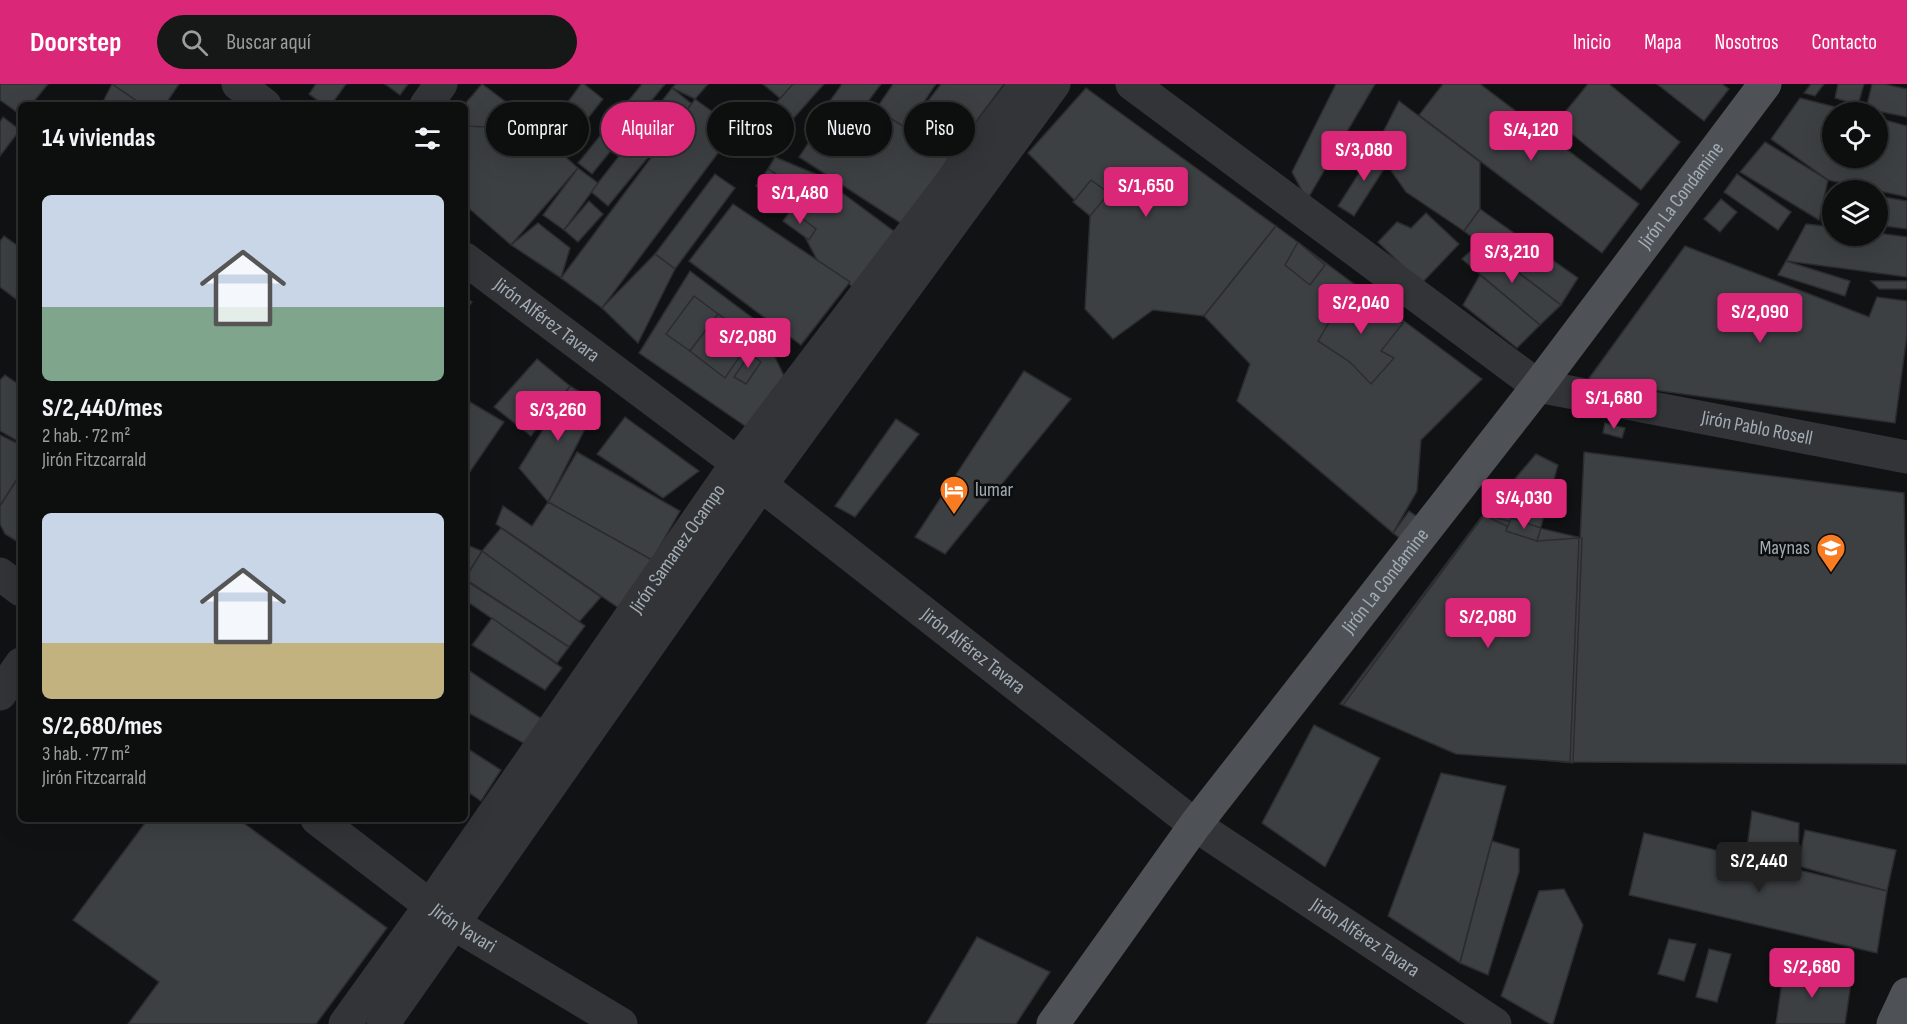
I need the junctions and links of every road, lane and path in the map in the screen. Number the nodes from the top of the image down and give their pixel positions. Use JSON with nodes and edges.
{"nodes":[{"id":1,"x":238,"y":84,"type":"edge"},
{"id":2,"x":441,"y":84,"type":"edge"},
{"id":3,"x":1026,"y":84,"type":"edge"},
{"id":4,"x":1054,"y":84,"type":"edge"},
{"id":5,"x":1132,"y":84,"type":"edge"},
{"id":6,"x":1765,"y":84,"type":"edge"},
{"id":7,"x":261,"y":102,"type":"edge"},
{"id":8,"x":428,"y":102,"type":"edge"},
{"id":9,"x":468,"y":261,"type":"edge"},
{"id":10,"x":1538,"y":386,"type":"junction"},
{"id":11,"x":1907,"y":457,"type":"edge"},
{"id":12,"x":737,"y":463,"type":"junction"},
{"id":13,"x":761,"y":485,"type":"junction"},
{"id":14,"x":0,"y":574,"type":"edge"},
{"id":15,"x":18,"y":588,"type":"edge"},
{"id":16,"x":18,"y":668,"type":"edge"},
{"id":17,"x":0,"y":694,"type":"edge"},
{"id":18,"x":321,"y":822,"type":"edge"},
{"id":19,"x":1195,"y":825,"type":"junction"},
{"id":20,"x":442,"y":915,"type":"junction"},
{"id":21,"x":1907,"y":994,"type":"edge"},
{"id":22,"x":345,"y":1024,"type":"edge"},
{"id":23,"x":383,"y":1024,"type":"edge"},
{"id":24,"x":621,"y":1024,"type":"edge"},
{"id":25,"x":1053,"y":1024,"type":"edge"},
{"id":26,"x":1495,"y":1024,"type":"edge"},
{"id":27,"x":1893,"y":1024,"type":"edge"}],
"edges":[{"from":1,"to":7,"type":"street"},
{"from":2,"to":8,"type":"street"},
{"from":3,"to":12,"type":"street","name":"Jirón Samanez Ocampo"},
{"from":4,"to":13,"type":"street","name":"Jirón Samanez Ocampo"},
{"from":5,"to":10,"type":"street","name":"Jirón Pablo Rosell"},
{"from":6,"to":10,"type":"main road","name":"Jirón La Condamine"},
{"from":9,"to":12,"type":"street","name":"Jirón Alférez Tavara"},
{"from":10,"to":11,"type":"street","name":"Jirón Pablo Rosell"},
{"from":10,"to":19,"type":"main road","name":"Jirón La Condamine"},
{"from":12,"to":13,"type":"street","name":"Jirón Alférez Tavara"},
{"from":12,"to":20,"type":"street","name":"Jirón Samanez Ocampo"},
{"from":13,"to":19,"type":"street","name":"Jirón Alférez Tavara"},
{"from":13,"to":20,"type":"street","name":"Jirón Samanez Ocampo"},
{"from":14,"to":15,"type":"street"},
{"from":16,"to":17,"type":"street"},
{"from":18,"to":20,"type":"street","name":"Jirón Yavari"},
{"from":19,"to":25,"type":"main road","name":"Jirón La Condamine"},
{"from":19,"to":26,"type":"street","name":"Jirón Alférez Tavara"},
{"from":20,"to":22,"type":"street","name":"Jirón Samanez Ocampo"},
{"from":20,"to":23,"type":"street","name":"Jirón Samanez Ocampo"},
{"from":20,"to":24,"type":"street","name":"Jirón Yavari"},
{"from":21,"to":27,"type":"main road"}]}
